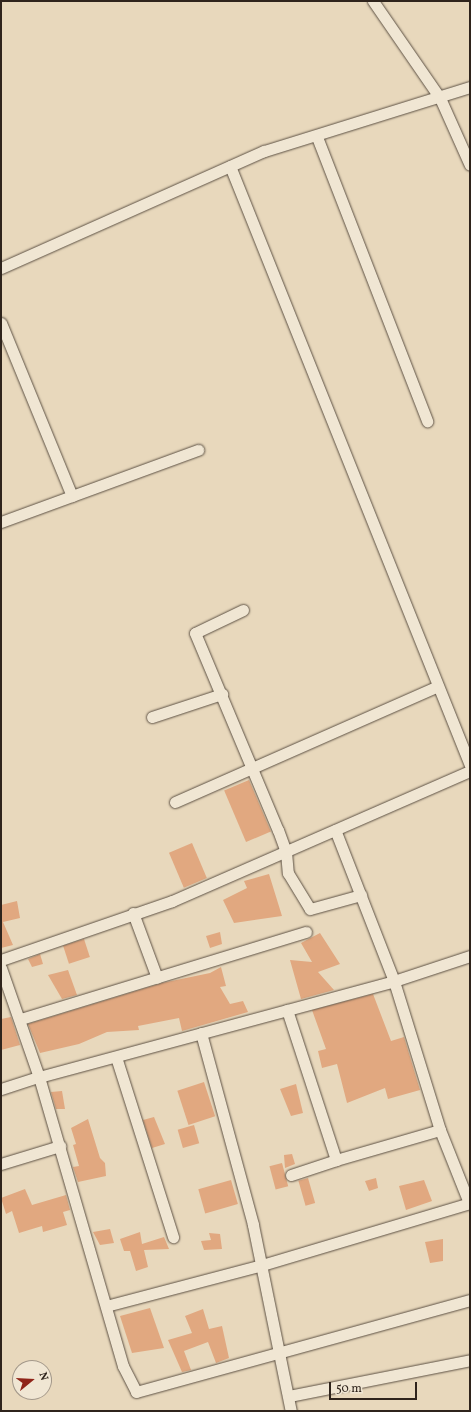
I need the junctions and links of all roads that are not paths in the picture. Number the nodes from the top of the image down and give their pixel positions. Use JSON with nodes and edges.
{"nodes":[{"id":1,"x":373,"y":1,"type":"edge"},
{"id":2,"x":470,"y":88,"type":"edge"},
{"id":3,"x":440,"y":98,"type":"junction"},
{"id":4,"x":317,"y":137,"type":"junction"},
{"id":5,"x":470,"y":165,"type":"edge"},
{"id":6,"x":230,"y":166,"type":"junction"},
{"id":7,"x":1,"y":268,"type":"edge"},
{"id":8,"x":1,"y":323,"type":"edge"},
{"id":9,"x":427,"y":421,"type":"dead end"},
{"id":10,"x":198,"y":450,"type":"dead end"},
{"id":11,"x":72,"y":496,"type":"junction"},
{"id":12,"x":1,"y":522,"type":"edge"},
{"id":13,"x":243,"y":610,"type":"dead end"},
{"id":14,"x":438,"y":686,"type":"junction"},
{"id":15,"x":222,"y":694,"type":"junction"},
{"id":16,"x":152,"y":718,"type":"dead end"},
{"id":17,"x":470,"y":765,"type":"edge"},
{"id":18,"x":253,"y":766,"type":"junction"},
{"id":19,"x":470,"y":771,"type":"edge"},
{"id":20,"x":175,"y":802,"type":"dead end"},
{"id":21,"x":335,"y":830,"type":"junction"},
{"id":22,"x":286,"y":852,"type":"junction"},
{"id":23,"x":361,"y":895,"type":"junction"},
{"id":24,"x":133,"y":913,"type":"junction"},
{"id":25,"x":306,"y":932,"type":"dead end"},
{"id":26,"x":470,"y":956,"type":"edge"},
{"id":27,"x":1,"y":960,"type":"edge"},
{"id":28,"x":1,"y":968,"type":"edge"},
{"id":29,"x":157,"y":978,"type":"junction"},
{"id":30,"x":394,"y":981,"type":"junction"},
{"id":31,"x":287,"y":1010,"type":"junction"},
{"id":32,"x":21,"y":1019,"type":"junction"},
{"id":33,"x":201,"y":1033,"type":"junction"},
{"id":34,"x":116,"y":1058,"type":"junction"},
{"id":35,"x":39,"y":1077,"type":"junction"},
{"id":36,"x":1,"y":1089,"type":"edge"},
{"id":37,"x":440,"y":1130,"type":"junction"},
{"id":38,"x":60,"y":1146,"type":"junction"},
{"id":39,"x":336,"y":1160,"type":"junction"},
{"id":40,"x":1,"y":1164,"type":"edge"},
{"id":41,"x":291,"y":1175,"type":"dead end"},
{"id":42,"x":469,"y":1203,"type":"edge"},
{"id":43,"x":173,"y":1237,"type":"dead end"},
{"id":44,"x":262,"y":1265,"type":"junction"},
{"id":45,"x":470,"y":1300,"type":"edge"},
{"id":46,"x":106,"y":1306,"type":"junction"},
{"id":47,"x":281,"y":1353,"type":"junction"},
{"id":48,"x":470,"y":1360,"type":"edge"},
{"id":49,"x":289,"y":1396,"type":"junction"},
{"id":50,"x":291,"y":1411,"type":"edge"}],
"edges":[{"from":1,"to":3,"type":"street"},
{"from":2,"to":3,"type":"street"},
{"from":3,"to":4,"type":"street"},
{"from":3,"to":5,"type":"street"},
{"from":4,"to":6,"type":"street"},
{"from":4,"to":9,"type":"street"},
{"from":6,"to":7,"type":"street"},
{"from":6,"to":14,"type":"street"},
{"from":8,"to":11,"type":"street"},
{"from":10,"to":11,"type":"street"},
{"from":11,"to":12,"type":"street"},
{"from":13,"to":15,"type":"street"},
{"from":14,"to":17,"type":"street"},
{"from":14,"to":18,"type":"street"},
{"from":15,"to":16,"type":"street"},
{"from":15,"to":18,"type":"street"},
{"from":18,"to":20,"type":"street"},
{"from":18,"to":22,"type":"street"},
{"from":19,"to":21,"type":"street"},
{"from":21,"to":22,"type":"street"},
{"from":21,"to":23,"type":"street"},
{"from":22,"to":23,"type":"street"},
{"from":22,"to":24,"type":"street"},
{"from":23,"to":30,"type":"street"},
{"from":24,"to":27,"type":"street"},
{"from":24,"to":29,"type":"street"},
{"from":25,"to":29,"type":"street"},
{"from":26,"to":30,"type":"street"},
{"from":28,"to":32,"type":"street"},
{"from":29,"to":32,"type":"street"},
{"from":30,"to":31,"type":"street"},
{"from":30,"to":37,"type":"street"},
{"from":31,"to":33,"type":"street"},
{"from":31,"to":39,"type":"street"},
{"from":32,"to":35,"type":"street"},
{"from":33,"to":34,"type":"street"},
{"from":33,"to":44,"type":"street"},
{"from":34,"to":35,"type":"street"},
{"from":34,"to":43,"type":"street"},
{"from":35,"to":36,"type":"street"},
{"from":35,"to":38,"type":"street"},
{"from":37,"to":39,"type":"street"},
{"from":37,"to":42,"type":"street"},
{"from":38,"to":40,"type":"street"},
{"from":38,"to":46,"type":"street"},
{"from":39,"to":41,"type":"street"},
{"from":42,"to":44,"type":"street"},
{"from":44,"to":46,"type":"street"},
{"from":44,"to":47,"type":"street"},
{"from":45,"to":47,"type":"street"},
{"from":46,"to":47,"type":"street"},
{"from":47,"to":49,"type":"street"},
{"from":48,"to":49,"type":"street"},
{"from":49,"to":50,"type":"street"}]}
